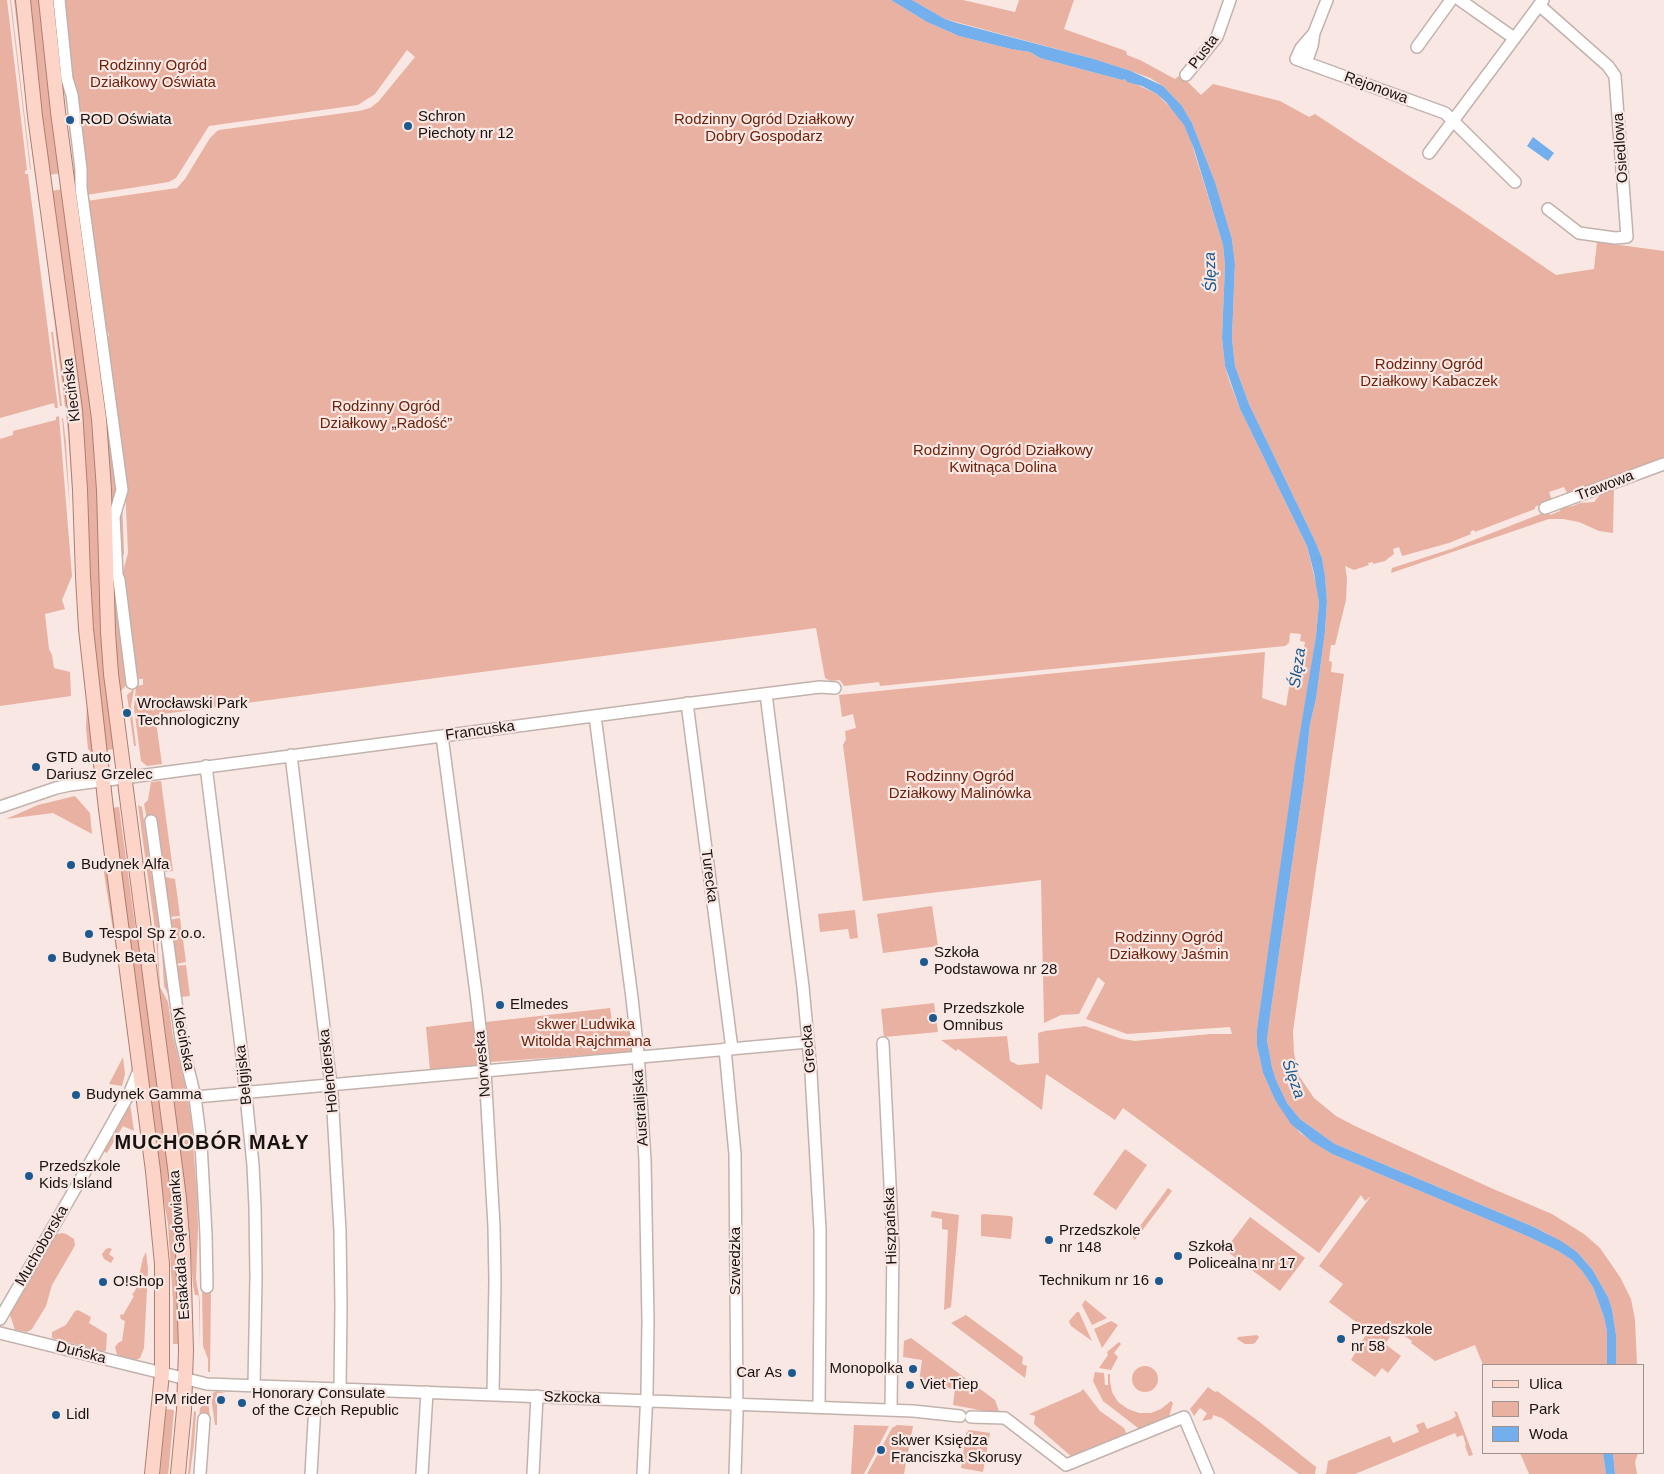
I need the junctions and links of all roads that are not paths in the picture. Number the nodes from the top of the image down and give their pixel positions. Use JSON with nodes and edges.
{"nodes":[{"id":1,"x":23,"y":0,"type":"edge"},
{"id":2,"x":46,"y":0,"type":"edge"},
{"id":3,"x":59,"y":0,"type":"edge"},
{"id":4,"x":1230,"y":0,"type":"edge"},
{"id":5,"x":1327,"y":0,"type":"edge"},
{"id":6,"x":1451,"y":0,"type":"edge"},
{"id":7,"x":1460,"y":0,"type":"edge"},
{"id":8,"x":1541,"y":3,"type":"edge"},
{"id":9,"x":1514,"y":38,"type":"junction"},
{"id":10,"x":1417,"y":47,"type":"dead end"},
{"id":11,"x":1186,"y":75,"type":"dead end"},
{"id":12,"x":1452,"y":120,"type":"junction"},
{"id":13,"x":1429,"y":153,"type":"dead end"},
{"id":14,"x":1515,"y":182,"type":"dead end"},
{"id":15,"x":1548,"y":209,"type":"dead end"},
{"id":16,"x":1664,"y":464,"type":"edge"},
{"id":17,"x":1553,"y":505,"type":"dead end"},
{"id":18,"x":132,"y":683,"type":"dead end"},
{"id":19,"x":835,"y":688,"type":"dead end"},
{"id":20,"x":766,"y":694,"type":"junction"},
{"id":21,"x":687,"y":704,"type":"junction"},
{"id":22,"x":595,"y":716,"type":"junction"},
{"id":23,"x":442,"y":736,"type":"junction"},
{"id":24,"x":291,"y":755,"type":"junction"},
{"id":25,"x":206,"y":766,"type":"junction"},
{"id":26,"x":124,"y":778,"type":"junction"},
{"id":27,"x":103,"y":781,"type":"junction"},
{"id":28,"x":0,"y":807,"type":"edge"},
{"id":29,"x":150,"y":821,"type":"dead end"},
{"id":30,"x":808,"y":1042,"type":"junction"},
{"id":31,"x":883,"y":1043,"type":"dead end"},
{"id":32,"x":729,"y":1049,"type":"junction"},
{"id":33,"x":638,"y":1058,"type":"junction"},
{"id":34,"x":140,"y":1068,"type":"junction"},
{"id":35,"x":484,"y":1071,"type":"junction"},
{"id":36,"x":331,"y":1084,"type":"junction"},
{"id":37,"x":246,"y":1092,"type":"junction"},
{"id":38,"x":195,"y":1097,"type":"junction"},
{"id":39,"x":206,"y":1287,"type":"dead end"},
{"id":40,"x":0,"y":1318,"type":"edge"},
{"id":41,"x":0,"y":1332,"type":"edge"},
{"id":42,"x":162,"y":1373,"type":"junction"},
{"id":43,"x":185,"y":1378,"type":"junction"},
{"id":44,"x":254,"y":1386,"type":"junction"},
{"id":45,"x":316,"y":1388,"type":"junction"},
{"id":46,"x":340,"y":1389,"type":"junction"},
{"id":47,"x":427,"y":1392,"type":"junction"},
{"id":48,"x":493,"y":1395,"type":"junction"},
{"id":49,"x":537,"y":1396,"type":"junction"},
{"id":50,"x":646,"y":1401,"type":"junction"},
{"id":51,"x":736,"y":1405,"type":"junction"},
{"id":52,"x":819,"y":1407,"type":"junction"},
{"id":53,"x":891,"y":1410,"type":"junction"},
{"id":54,"x":204,"y":1419,"type":"dead end"},
{"id":55,"x":152,"y":1474,"type":"edge"},
{"id":56,"x":178,"y":1474,"type":"edge"},
{"id":57,"x":200,"y":1474,"type":"edge"},
{"id":58,"x":311,"y":1474,"type":"edge"},
{"id":59,"x":422,"y":1474,"type":"edge"},
{"id":60,"x":532,"y":1474,"type":"edge"},
{"id":61,"x":643,"y":1474,"type":"edge"},
{"id":62,"x":734,"y":1474,"type":"edge"},
{"id":63,"x":1208,"y":1474,"type":"edge"}],
"edges":[{"from":1,"to":27,"type":"main road","name":"Klecińska"},
{"from":2,"to":26,"type":"main road","name":"Klecińska"},
{"from":3,"to":18,"type":"street"},
{"from":4,"to":11,"type":"street","name":"Pusta"},
{"from":5,"to":12,"type":"street","name":"Rejonowa"},
{"from":6,"to":10,"type":"street"},
{"from":7,"to":9,"type":"street"},
{"from":8,"to":9,"type":"street","name":"Osiedlowa"},
{"from":8,"to":15,"type":"street","name":"Osiedlowa"},
{"from":9,"to":12,"type":"street","name":"Osiedlowa"},
{"from":12,"to":13,"type":"street","name":"Osiedlowa"},
{"from":12,"to":14,"type":"street"},
{"from":16,"to":17,"type":"street","name":"Trawowa"},
{"from":19,"to":20,"type":"street","name":"Francuska"},
{"from":20,"to":21,"type":"street","name":"Francuska"},
{"from":20,"to":30,"type":"street","name":"Grecka"},
{"from":21,"to":22,"type":"street","name":"Francuska"},
{"from":21,"to":32,"type":"street","name":"Turecka"},
{"from":22,"to":23,"type":"street","name":"Francuska"},
{"from":22,"to":33,"type":"street","name":"Australijska"},
{"from":23,"to":24,"type":"street","name":"Francuska"},
{"from":23,"to":35,"type":"street","name":"Norweska"},
{"from":24,"to":25,"type":"street","name":"Francuska"},
{"from":24,"to":36,"type":"street","name":"Holenderska"},
{"from":25,"to":26,"type":"street","name":"Francuska"},
{"from":25,"to":37,"type":"street","name":"Belgijska"},
{"from":26,"to":27,"type":"street","name":"Francuska"},
{"from":26,"to":43,"type":"main road","name":"Estakada Gądowianka"},
{"from":27,"to":28,"type":"street","name":"Francuska"},
{"from":27,"to":34,"type":"main road","name":"Estakada Gądowianka"},
{"from":29,"to":38,"type":"street","name":"Klecińska"},
{"from":30,"to":32,"type":"street"},
{"from":30,"to":52,"type":"street","name":"Grecka"},
{"from":31,"to":53,"type":"street","name":"Hiszpańska"},
{"from":32,"to":33,"type":"street"},
{"from":32,"to":51,"type":"street","name":"Szwedzka"},
{"from":33,"to":35,"type":"street"},
{"from":33,"to":50,"type":"street","name":"Australijska"},
{"from":34,"to":40,"type":"street","name":"Muchoborska"},
{"from":34,"to":42,"type":"main road","name":"Estakada Gądowianka"},
{"from":35,"to":36,"type":"street"},
{"from":35,"to":48,"type":"street","name":"Norweska"},
{"from":36,"to":37,"type":"street"},
{"from":36,"to":46,"type":"street","name":"Holenderska"},
{"from":37,"to":38,"type":"street"},
{"from":37,"to":44,"type":"street","name":"Belgijska"},
{"from":38,"to":39,"type":"street","name":"Klecińska"},
{"from":41,"to":42,"type":"street","name":"Duńska"},
{"from":42,"to":43,"type":"street","name":"Duńska"},
{"from":42,"to":55,"type":"main road","name":"Estakada Gądowianka"},
{"from":43,"to":44,"type":"street","name":"Szkocka"},
{"from":43,"to":56,"type":"main road","name":"Estakada Gądowianka"},
{"from":44,"to":45,"type":"street","name":"Szkocka"},
{"from":45,"to":46,"type":"street","name":"Szkocka"},
{"from":45,"to":58,"type":"street"},
{"from":46,"to":47,"type":"street","name":"Szkocka"},
{"from":47,"to":48,"type":"street","name":"Szkocka"},
{"from":47,"to":59,"type":"street"},
{"from":48,"to":49,"type":"street","name":"Szkocka"},
{"from":49,"to":50,"type":"street","name":"Szkocka"},
{"from":49,"to":60,"type":"street"},
{"from":50,"to":51,"type":"street","name":"Szkocka"},
{"from":50,"to":61,"type":"street","name":"Australijska"},
{"from":51,"to":52,"type":"street","name":"Szkocka"},
{"from":51,"to":62,"type":"street","name":"Szwedzka"},
{"from":52,"to":53,"type":"street","name":"Szkocka"},
{"from":53,"to":63,"type":"street","name":"Szkocka"},
{"from":54,"to":57,"type":"street"}]}
